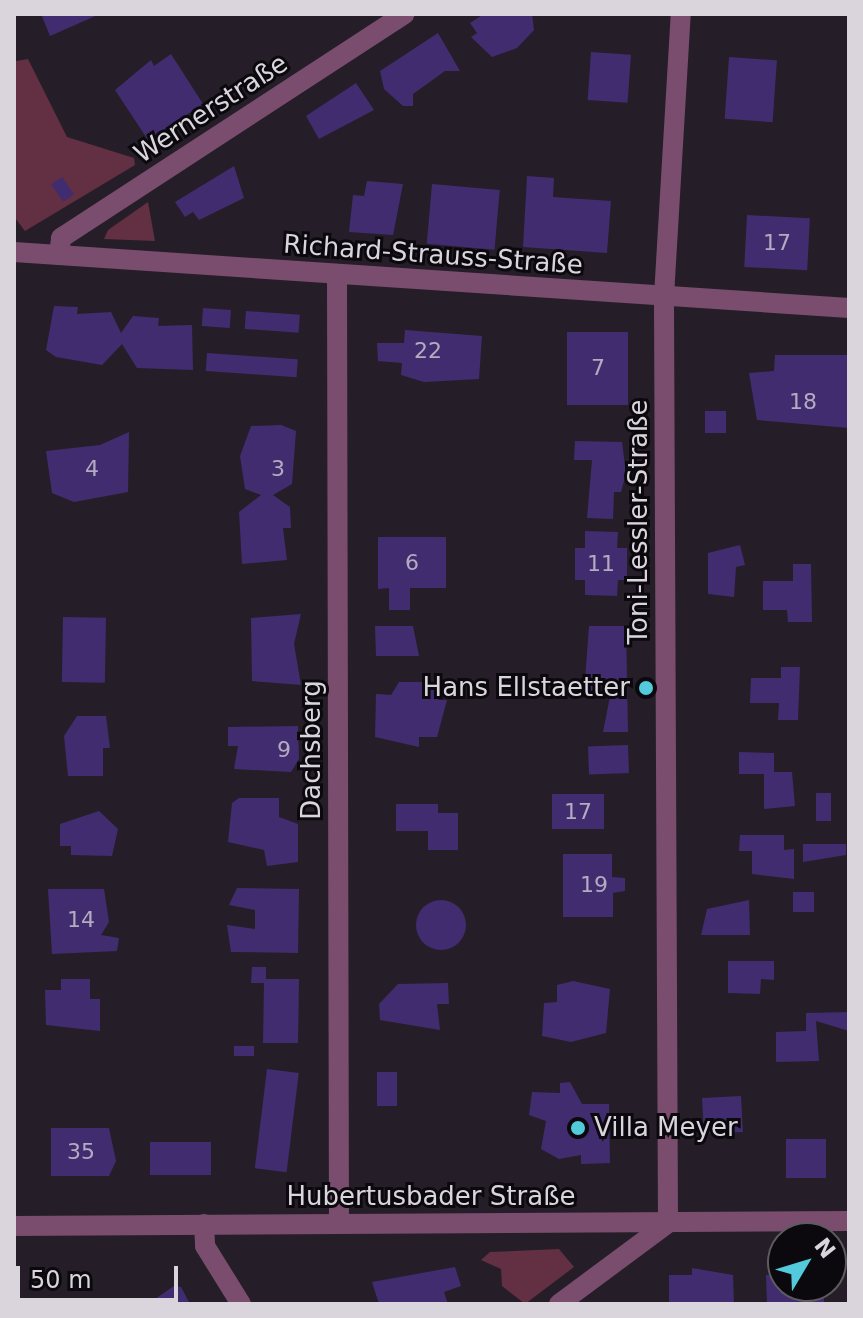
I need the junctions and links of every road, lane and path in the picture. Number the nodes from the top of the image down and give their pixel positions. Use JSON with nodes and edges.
{"nodes":[{"id":1,"x":404,"y":14,"type":"edge"},
{"id":2,"x":681,"y":14,"type":"edge"},
{"id":3,"x":14,"y":252,"type":"edge"},
{"id":4,"x":59,"y":255,"type":"junction"},
{"id":5,"x":337,"y":276,"type":"junction"},
{"id":6,"x":664,"y":296,"type":"junction"},
{"id":7,"x":849,"y":308,"type":"edge"},
{"id":8,"x":849,"y":1221,"type":"edge"},
{"id":9,"x":339,"y":1223,"type":"junction"},
{"id":10,"x":668,"y":1223,"type":"junction"},
{"id":11,"x":204,"y":1224,"type":"junction"},
{"id":12,"x":14,"y":1226,"type":"edge"},
{"id":13,"x":241,"y":1304,"type":"edge"},
{"id":14,"x":559,"y":1304,"type":"edge"}],
"edges":[{"from":1,"to":4,"type":"street","name":"Wernerstraße"},
{"from":2,"to":6,"type":"street","name":"Toni-Lessler-Straße"},
{"from":3,"to":4,"type":"street","name":"Richard-Strauss-Straße"},
{"from":4,"to":5,"type":"street","name":"Richard-Strauss-Straße"},
{"from":5,"to":6,"type":"street","name":"Richard-Strauss-Straße"},
{"from":5,"to":9,"type":"street","name":"Dachsberg"},
{"from":6,"to":7,"type":"street","name":"Richard-Strauss-Straße"},
{"from":6,"to":10,"type":"street","name":"Toni-Lessler-Straße"},
{"from":8,"to":10,"type":"street","name":"Hubertusbader Straße"},
{"from":9,"to":10,"type":"street","name":"Hubertusbader Straße"},
{"from":9,"to":11,"type":"street","name":"Hubertusbader Straße"},
{"from":10,"to":14,"type":"street"},
{"from":11,"to":12,"type":"street","name":"Hubertusbader Straße"},
{"from":11,"to":13,"type":"street"}]}
